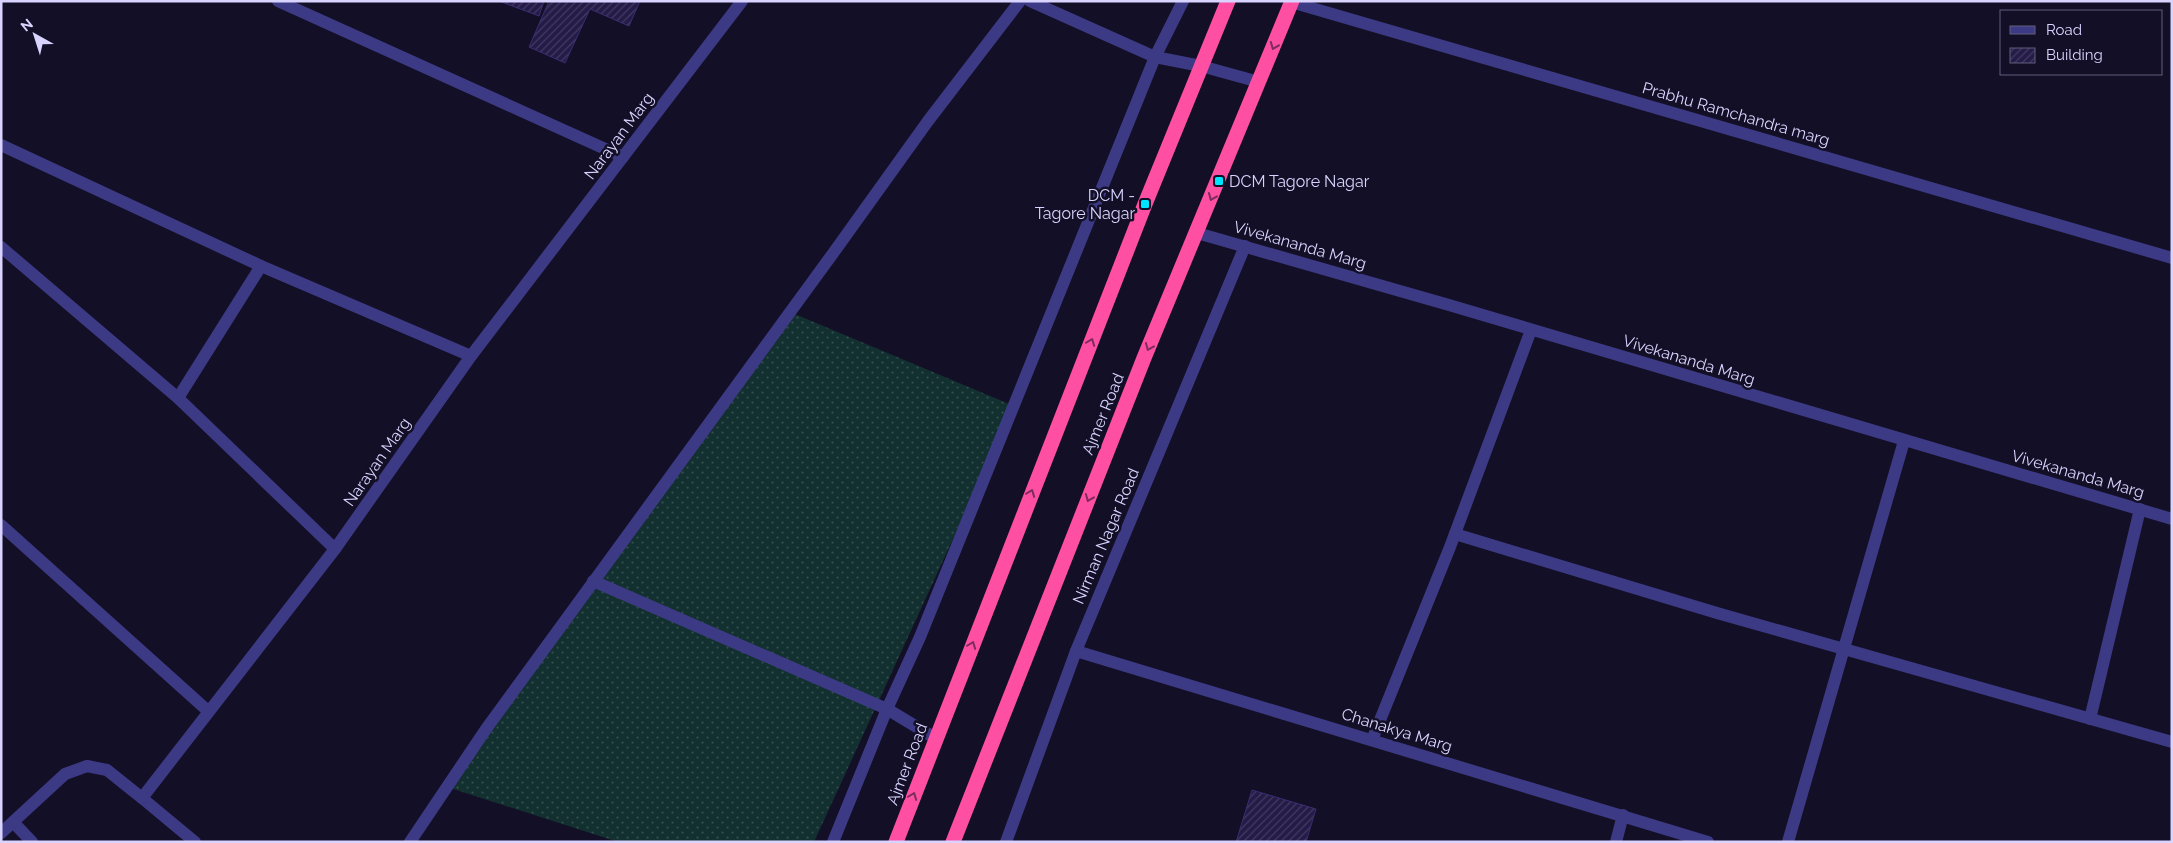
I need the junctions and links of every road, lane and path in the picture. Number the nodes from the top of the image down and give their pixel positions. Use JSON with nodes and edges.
{"nodes":[{"id":1,"x":278,"y":1,"type":"edge"},
{"id":2,"x":742,"y":1,"type":"edge"},
{"id":3,"x":1020,"y":1,"type":"edge"},
{"id":4,"x":1030,"y":1,"type":"edge"},
{"id":5,"x":1184,"y":1,"type":"edge"},
{"id":6,"x":1228,"y":1,"type":"edge"},
{"id":7,"x":1292,"y":2,"type":"edge"},
{"id":8,"x":1155,"y":56,"type":"junction"},
{"id":9,"x":1201,"y":66,"type":"junction"},
{"id":10,"x":1259,"y":82,"type":"junction"},
{"id":11,"x":1,"y":145,"type":"edge"},
{"id":12,"x":623,"y":157,"type":"junction"},
{"id":13,"x":1197,"y":233,"type":"junction"},
{"id":14,"x":1245,"y":246,"type":"junction"},
{"id":15,"x":1,"y":247,"type":"edge"},
{"id":16,"x":2172,"y":258,"type":"edge"},
{"id":17,"x":261,"y":266,"type":"junction"},
{"id":18,"x":1531,"y":330,"type":"junction"},
{"id":19,"x":471,"y":356,"type":"junction"},
{"id":20,"x":178,"y":398,"type":"junction"},
{"id":21,"x":1904,"y":441,"type":"junction"},
{"id":22,"x":2140,"y":509,"type":"junction"},
{"id":23,"x":2172,"y":518,"type":"edge"},
{"id":24,"x":1,"y":525,"type":"edge"},
{"id":25,"x":1454,"y":534,"type":"junction"},
{"id":26,"x":335,"y":549,"type":"junction"},
{"id":27,"x":593,"y":581,"type":"junction"},
{"id":28,"x":1844,"y":648,"type":"junction"},
{"id":29,"x":1076,"y":651,"type":"junction"},
{"id":30,"x":887,"y":709,"type":"junction"},
{"id":31,"x":208,"y":711,"type":"junction"},
{"id":32,"x":2090,"y":719,"type":"junction"},
{"id":33,"x":935,"y":738,"type":"junction"},
{"id":34,"x":1372,"y":740,"type":"junction"},
{"id":35,"x":2172,"y":742,"type":"edge"},
{"id":36,"x":142,"y":798,"type":"junction"},
{"id":37,"x":1622,"y":815,"type":"junction"},
{"id":38,"x":13,"y":822,"type":"junction"},
{"id":39,"x":1,"y":833,"type":"edge"},
{"id":40,"x":32,"y":842,"type":"edge"},
{"id":41,"x":195,"y":842,"type":"edge"},
{"id":42,"x":410,"y":842,"type":"edge"},
{"id":43,"x":833,"y":842,"type":"edge"},
{"id":44,"x":896,"y":842,"type":"edge"},
{"id":45,"x":953,"y":842,"type":"edge"},
{"id":46,"x":1006,"y":842,"type":"edge"},
{"id":47,"x":1616,"y":842,"type":"edge"},
{"id":48,"x":1708,"y":842,"type":"edge"},
{"id":49,"x":1788,"y":842,"type":"edge"}],
"edges":[{"from":1,"to":12,"type":"street"},
{"from":2,"to":12,"type":"street","name":"Narayan Marg"},
{"from":3,"to":27,"type":"street"},
{"from":4,"to":8,"type":"street"},
{"from":5,"to":8,"type":"street"},
{"from":6,"to":9,"type":"highway","name":"Ajmer Road"},
{"from":7,"to":10,"type":"highway","name":"Ajmer Road","one_way":true},
{"from":7,"to":16,"type":"street","name":"Prabhu Ramchandra marg"},
{"from":8,"to":9,"type":"street"},
{"from":8,"to":30,"type":"street"},
{"from":9,"to":10,"type":"street"},
{"from":33,"to":9,"type":"highway","name":"Ajmer Road","one_way":true},
{"from":10,"to":13,"type":"highway","name":"Ajmer Road","one_way":true},
{"from":11,"to":17,"type":"street"},
{"from":12,"to":19,"type":"street","name":"Narayan Marg"},
{"from":13,"to":14,"type":"street","name":"Vivekananda Marg"},
{"from":13,"to":45,"type":"highway","name":"Ajmer Road","one_way":true},
{"from":14,"to":18,"type":"street","name":"Vivekananda Marg"},
{"from":14,"to":29,"type":"street","name":"Nirman Nagar Road"},
{"from":15,"to":20,"type":"street"},
{"from":17,"to":19,"type":"street"},
{"from":17,"to":20,"type":"street"},
{"from":18,"to":21,"type":"street","name":"Vivekananda Marg"},
{"from":18,"to":25,"type":"street"},
{"from":19,"to":26,"type":"street","name":"Narayan Marg"},
{"from":20,"to":26,"type":"street"},
{"from":21,"to":22,"type":"street","name":"Vivekananda Marg"},
{"from":21,"to":28,"type":"street"},
{"from":22,"to":23,"type":"street","name":"Vivekananda Marg"},
{"from":22,"to":32,"type":"street"},
{"from":24,"to":31,"type":"street"},
{"from":25,"to":28,"type":"street"},
{"from":25,"to":34,"type":"street"},
{"from":26,"to":31,"type":"street","name":"Narayan Marg"},
{"from":27,"to":30,"type":"street"},
{"from":27,"to":42,"type":"street"},
{"from":28,"to":32,"type":"street"},
{"from":28,"to":49,"type":"street"},
{"from":29,"to":34,"type":"street","name":"Chanakya Marg"},
{"from":29,"to":46,"type":"street","name":"Nirman Nagar Road"},
{"from":30,"to":33,"type":"street"},
{"from":30,"to":43,"type":"street"},
{"from":31,"to":36,"type":"street","name":"Narayan Marg"},
{"from":32,"to":35,"type":"street"},
{"from":44,"to":33,"type":"highway","name":"Ajmer Road","one_way":true},
{"from":34,"to":37,"type":"street","name":"Chanakya Marg"},
{"from":36,"to":38,"type":"street"},
{"from":36,"to":41,"type":"street"},
{"from":37,"to":47,"type":"street"},
{"from":37,"to":48,"type":"street","name":"Chanakya Marg"},
{"from":38,"to":39,"type":"street"},
{"from":38,"to":40,"type":"street"}]}
